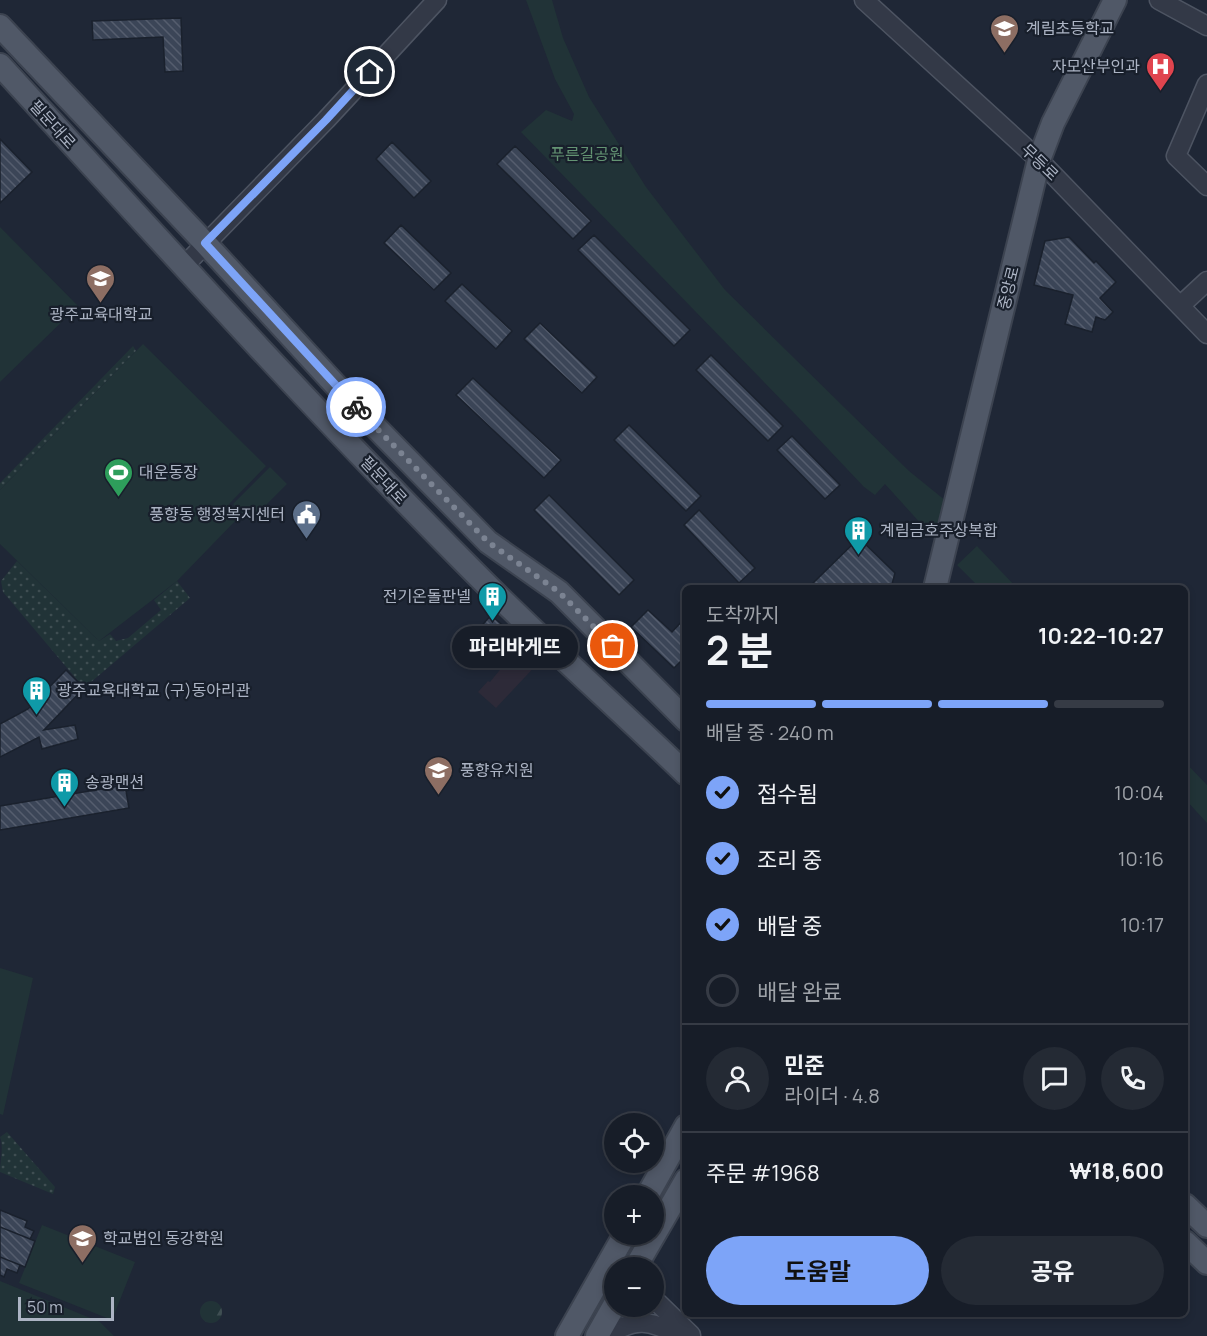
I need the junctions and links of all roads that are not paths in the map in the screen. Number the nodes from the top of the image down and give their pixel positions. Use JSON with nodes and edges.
{"nodes":[{"id":1,"x":437,"y":0,"type":"edge"},
{"id":2,"x":864,"y":0,"type":"edge"},
{"id":3,"x":1115,"y":0,"type":"edge"},
{"id":4,"x":1159,"y":0,"type":"edge"},
{"id":5,"x":0,"y":26,"type":"edge"},
{"id":6,"x":1207,"y":26,"type":"edge"},
{"id":7,"x":0,"y":65,"type":"edge"},
{"id":8,"x":1207,"y":84,"type":"edge"},
{"id":9,"x":1039,"y":160,"type":"junction"},
{"id":10,"x":1207,"y":186,"type":"edge"},
{"id":11,"x":205,"y":243,"type":"junction"},
{"id":12,"x":183,"y":267,"type":"junction"},
{"id":13,"x":1207,"y":281,"type":"edge"},
{"id":14,"x":1180,"y":306,"type":"junction"},
{"id":15,"x":1207,"y":334,"type":"edge"},
{"id":16,"x":936,"y":585,"type":"edge"},
{"id":17,"x":682,"y":716,"type":"edge"},
{"id":18,"x":682,"y":770,"type":"edge"},
{"id":19,"x":682,"y":1133,"type":"edge"},
{"id":20,"x":653,"y":1185,"type":"edge"},
{"id":21,"x":682,"y":1187,"type":"edge"},
{"id":22,"x":1188,"y":1207,"type":"edge"},
{"id":23,"x":1207,"y":1226,"type":"edge"},
{"id":24,"x":1188,"y":1245,"type":"edge"},
{"id":25,"x":641,"y":1257,"type":"edge"},
{"id":26,"x":1207,"y":1263,"type":"edge"},
{"id":27,"x":604,"y":1281,"type":"edge"},
{"id":28,"x":664,"y":1309,"type":"edge"},
{"id":29,"x":608,"y":1317,"type":"edge"},
{"id":30,"x":567,"y":1336,"type":"edge"},
{"id":31,"x":597,"y":1336,"type":"edge"},
{"id":32,"x":607,"y":1336,"type":"edge"},
{"id":33,"x":682,"y":1336,"type":"edge"},
{"id":34,"x":692,"y":1336,"type":"edge"}],
"edges":[{"from":1,"to":11,"type":"street"},
{"from":2,"to":9,"type":"street","name":"무등로"},
{"from":3,"to":9,"type":"main road","name":"중앙로"},
{"from":4,"to":6,"type":"street"},
{"from":5,"to":11,"type":"main road","name":"필문대로"},
{"from":7,"to":12,"type":"main road","name":"필문대로"},
{"from":8,"to":10,"type":"street"},
{"from":9,"to":14,"type":"street","name":"무등로"},
{"from":9,"to":16,"type":"main road","name":"중앙로"},
{"from":11,"to":12,"type":"street"},
{"from":11,"to":17,"type":"main road","name":"필문대로"},
{"from":12,"to":18,"type":"main road","name":"필문대로"},
{"from":13,"to":14,"type":"street"},
{"from":14,"to":15,"type":"street","name":"무등로"},
{"from":19,"to":20,"type":"main road"},
{"from":21,"to":25,"type":"main road"},
{"from":22,"to":23,"type":"main road"},
{"from":24,"to":26,"type":"main road"},
{"from":27,"to":30,"type":"main road"},
{"from":28,"to":34,"type":"street"},
{"from":29,"to":31,"type":"main road"},
{"from":32,"to":33,"type":"street"}]}
